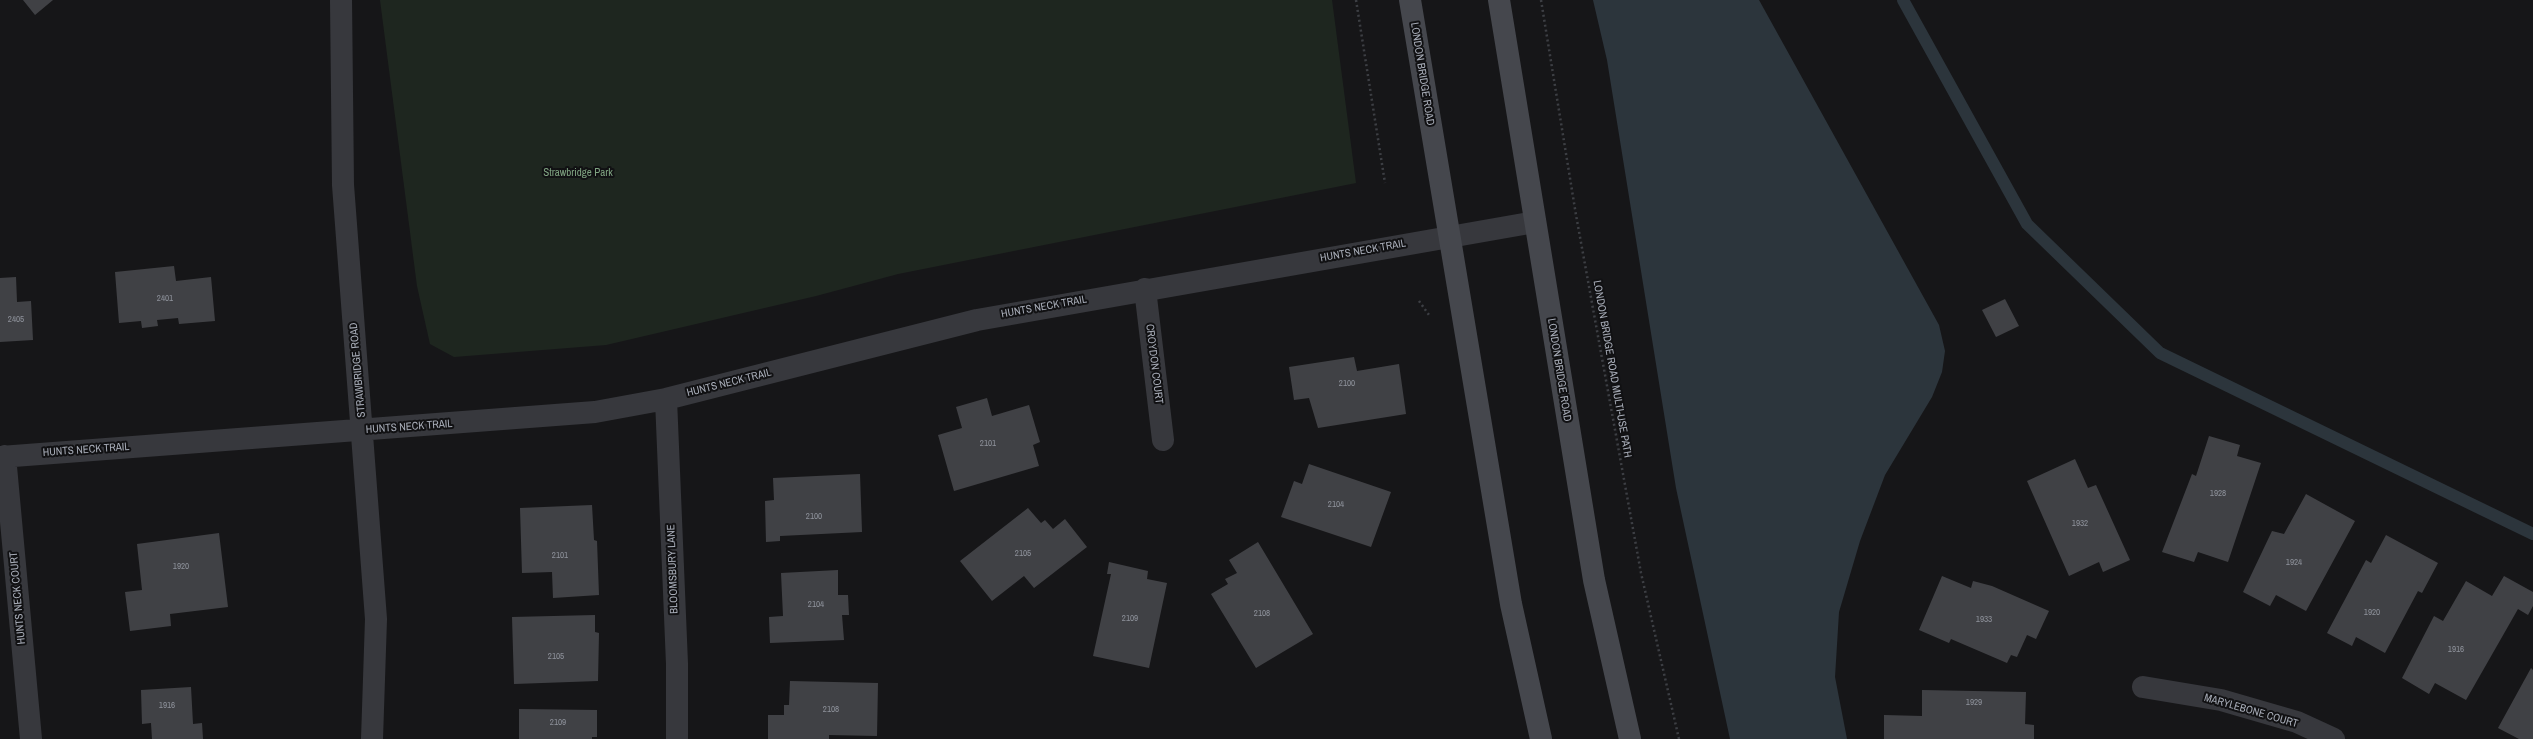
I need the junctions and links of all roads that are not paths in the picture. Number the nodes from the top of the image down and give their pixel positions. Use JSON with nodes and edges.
{"nodes":[{"id":1,"x":341,"y":0,"type":"edge"},
{"id":2,"x":1410,"y":0,"type":"edge"},
{"id":3,"x":1499,"y":0,"type":"edge"},
{"id":4,"x":1535,"y":222,"type":"junction"},
{"id":5,"x":1448,"y":237,"type":"junction"},
{"id":6,"x":1145,"y":289,"type":"junction"},
{"id":7,"x":666,"y":399,"type":"junction"},
{"id":8,"x":364,"y":430,"type":"junction"},
{"id":9,"x":1163,"y":440,"type":"dead end"},
{"id":10,"x":3,"y":456,"type":"edge"},
{"id":11,"x":2143,"y":687,"type":"dead end"},
{"id":12,"x":31,"y":739,"type":"edge"},
{"id":13,"x":372,"y":739,"type":"edge"},
{"id":14,"x":677,"y":739,"type":"edge"},
{"id":15,"x":1541,"y":739,"type":"edge"},
{"id":16,"x":1630,"y":739,"type":"edge"},
{"id":17,"x":2334,"y":739,"type":"edge"}],
"edges":[{"from":1,"to":8,"type":"street","name":"STRAWBRIDGE ROAD"},
{"from":2,"to":5,"type":"main road","name":"LONDON BRIDGE ROAD"},
{"from":3,"to":4,"type":"main road","name":"LONDON BRIDGE ROAD"},
{"from":4,"to":5,"type":"street","name":"HUNTS NECK TRAIL"},
{"from":4,"to":16,"type":"main road","name":"LONDON BRIDGE ROAD"},
{"from":5,"to":6,"type":"street","name":"HUNTS NECK TRAIL"},
{"from":5,"to":15,"type":"main road","name":"LONDON BRIDGE ROAD"},
{"from":6,"to":7,"type":"street","name":"HUNTS NECK TRAIL"},
{"from":6,"to":9,"type":"street","name":"CROYDON COURT"},
{"from":7,"to":8,"type":"street","name":"HUNTS NECK TRAIL"},
{"from":7,"to":14,"type":"street","name":"BLOOMSBURY LANE"},
{"from":8,"to":10,"type":"street","name":"HUNTS NECK TRAIL"},
{"from":8,"to":13,"type":"street","name":"STRAWBRIDGE ROAD"},
{"from":10,"to":12,"type":"street","name":"HUNTS NECK COURT"},
{"from":11,"to":17,"type":"street","name":"MARYLEBONE COURT"}]}
